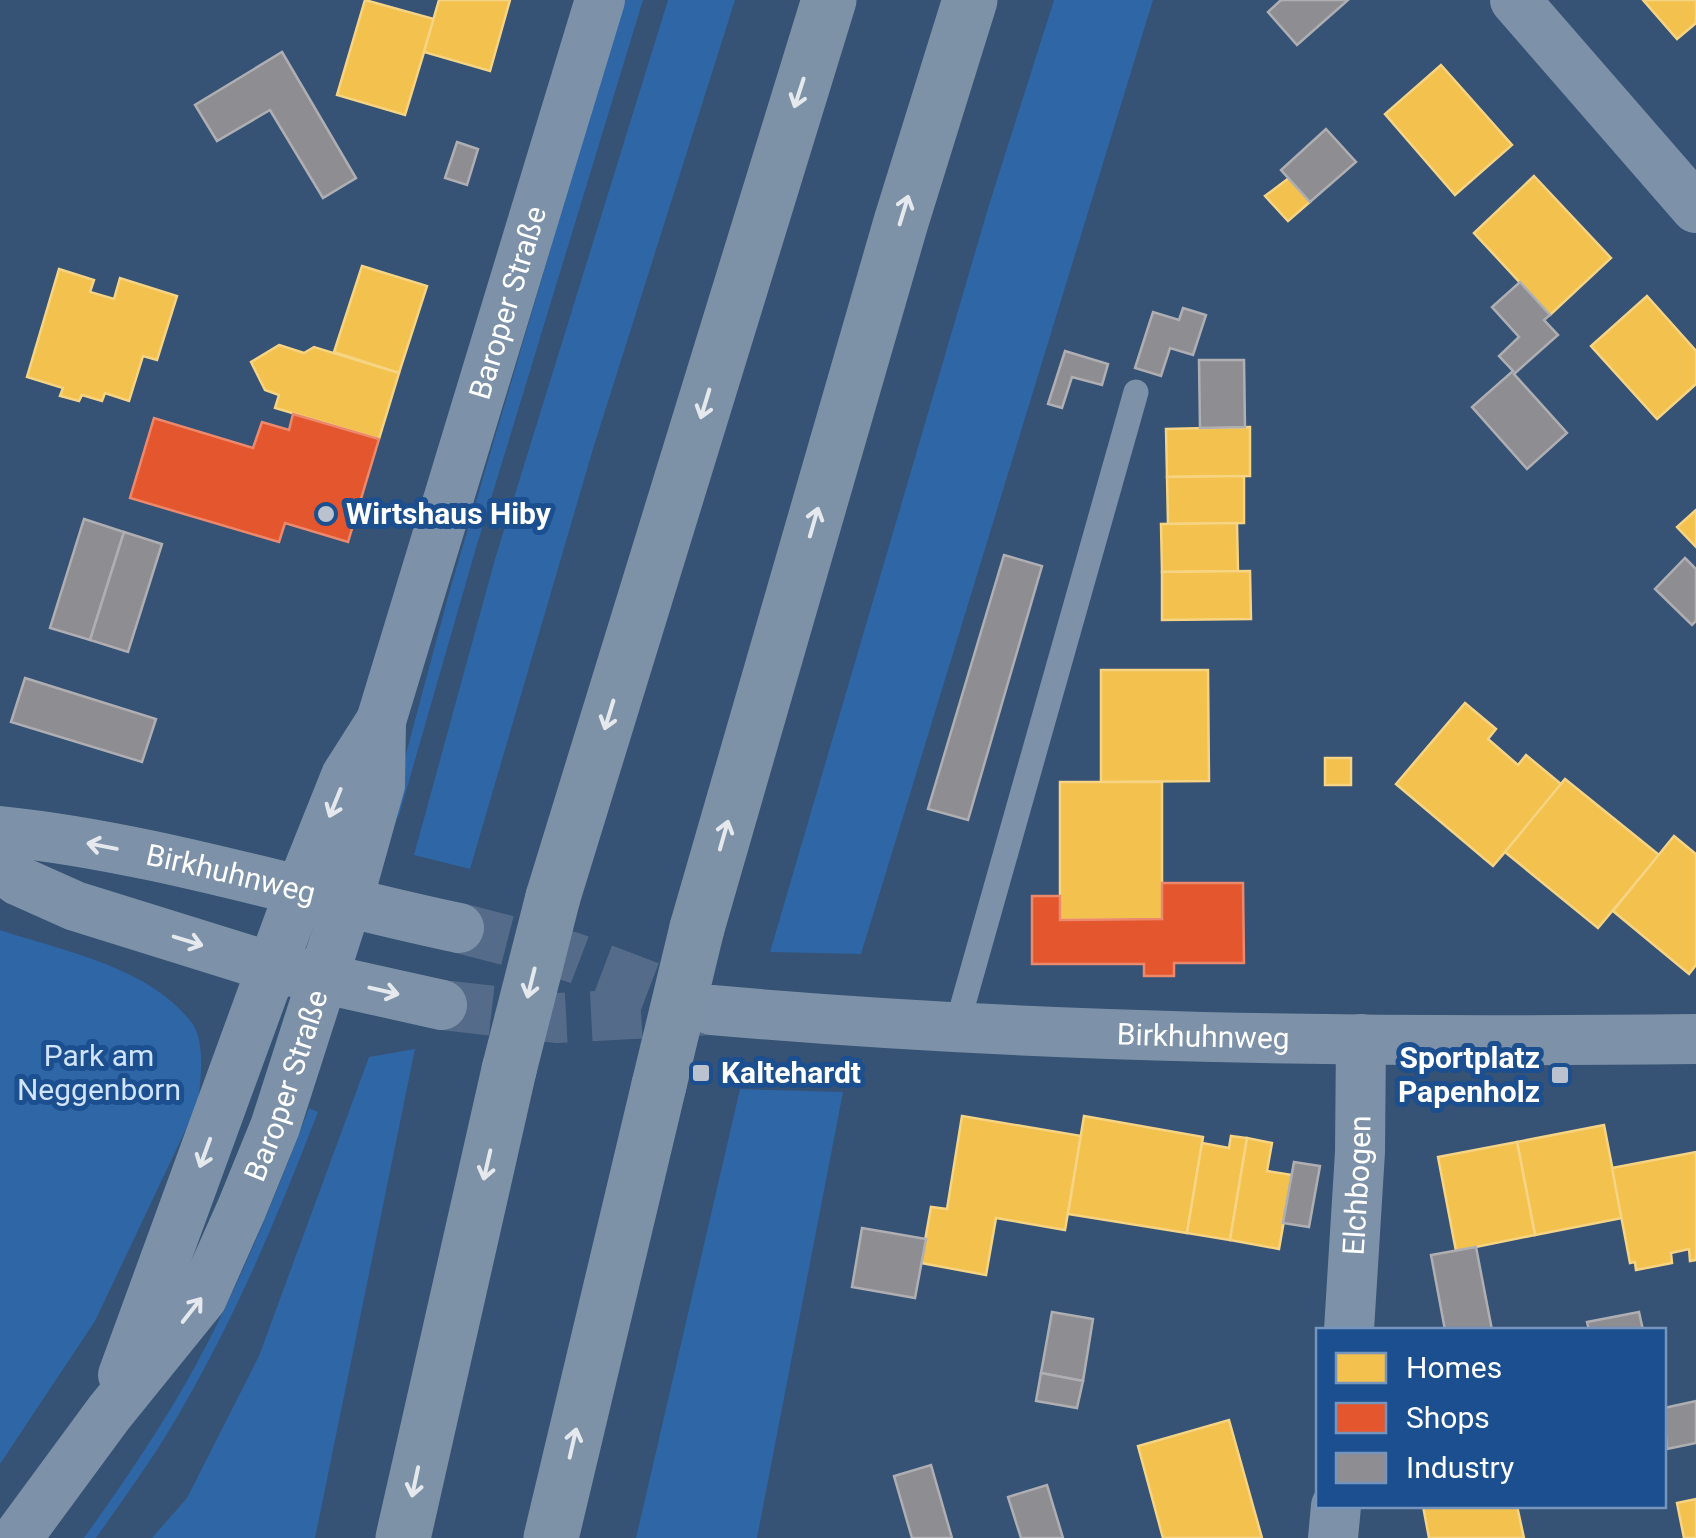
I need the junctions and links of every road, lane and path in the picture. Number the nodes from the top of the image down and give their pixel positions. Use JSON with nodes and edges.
{"nodes":[{"id":1,"x":600,"y":0,"type":"edge"},
{"id":2,"x":829,"y":0,"type":"edge"},
{"id":3,"x":970,"y":0,"type":"edge"},
{"id":4,"x":1515,"y":0,"type":"edge"},
{"id":5,"x":1696,"y":208,"type":"edge"},
{"id":6,"x":1136,"y":392,"type":"dead end"},
{"id":7,"x":0,"y":831,"type":"edge"},
{"id":8,"x":0,"y":868,"type":"edge"},
{"id":9,"x":323,"y":897,"type":"junction"},
{"id":10,"x":460,"y":928,"type":"tunnel mouth"},
{"id":11,"x":272,"y":968,"type":"junction"},
{"id":12,"x":325,"y":979,"type":"junction"},
{"id":13,"x":442,"y":1005,"type":"tunnel mouth"},
{"id":14,"x":712,"y":1010,"type":"tunnel mouth"},
{"id":15,"x":956,"y":1028,"type":"junction"},
{"id":16,"x":1361,"y":1039,"type":"junction"},
{"id":17,"x":1696,"y":1040,"type":"edge"},
{"id":18,"x":1349,"y":1328,"type":"edge"},
{"id":19,"x":109,"y":1413,"type":"junction"},
{"id":20,"x":1336,"y":1508,"type":"edge"},
{"id":21,"x":17,"y":1538,"type":"edge"},
{"id":22,"x":403,"y":1538,"type":"edge"},
{"id":23,"x":551,"y":1538,"type":"edge"},
{"id":24,"x":1334,"y":1538,"type":"edge"}],
"edges":[{"from":1,"to":9,"type":"street","name":"Baroper Straße"},
{"from":2,"to":22,"type":"highway","one_way":true,"bridge":true},
{"from":23,"to":3,"type":"highway","one_way":true,"bridge":true},
{"from":4,"to":5,"type":"street"},
{"from":6,"to":15,"type":"lane"},
{"from":9,"to":7,"type":"street","name":"Birkhuhnweg","one_way":true},
{"from":8,"to":11,"type":"street","one_way":true},
{"from":9,"to":10,"type":"street","name":"Birkhuhnweg"},
{"from":9,"to":11,"type":"street","name":"Baroper Straße"},
{"from":9,"to":12,"type":"street","name":"Baroper Straße"},
{"from":11,"to":12,"type":"street"},
{"from":11,"to":19,"type":"street","name":"Baroper Straße","one_way":true},
{"from":12,"to":13,"type":"street","one_way":true},
{"from":19,"to":12,"type":"street","name":"Baroper Straße","one_way":true},
{"from":14,"to":15,"type":"street","name":"Birkhuhnweg"},
{"from":15,"to":16,"type":"street","name":"Birkhuhnweg"},
{"from":16,"to":17,"type":"street","name":"Birkhuhnweg"},
{"from":16,"to":18,"type":"street","name":"Elchbogen"},
{"from":19,"to":21,"type":"street","name":"Baroper Straße"},
{"from":20,"to":24,"type":"street"}]}
